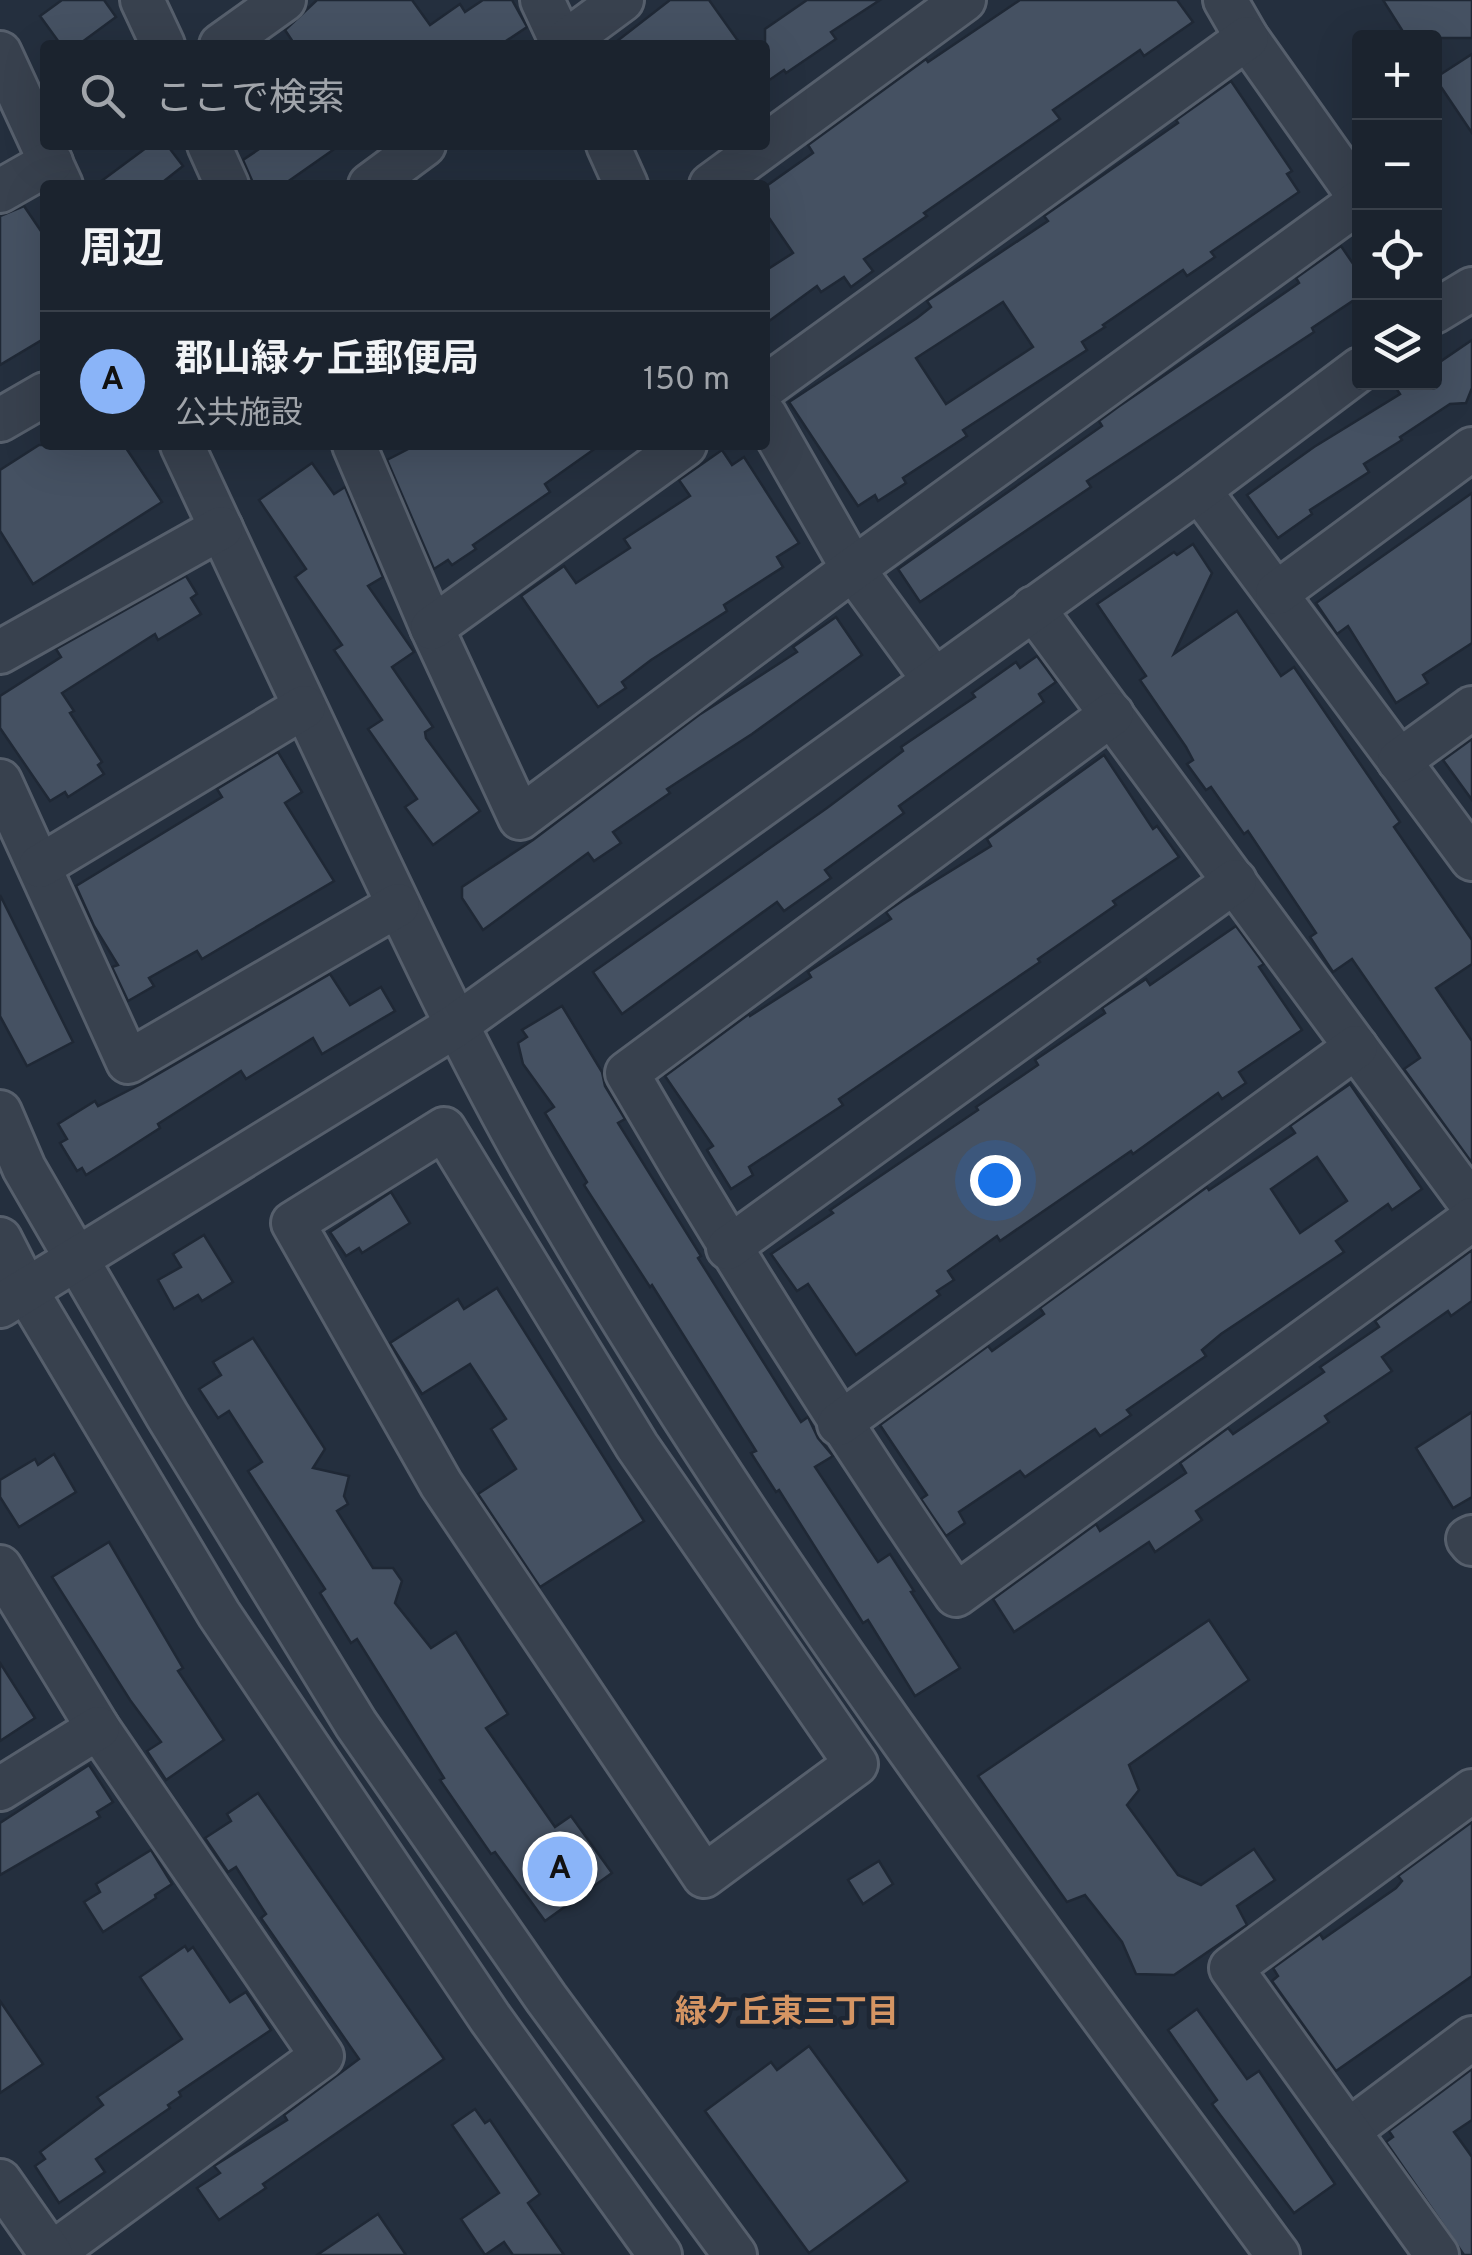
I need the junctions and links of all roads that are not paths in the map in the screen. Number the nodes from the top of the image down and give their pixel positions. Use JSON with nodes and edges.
{"nodes":[{"id":1,"x":142,"y":0,"type":"edge"},
{"id":2,"x":284,"y":0,"type":"edge"},
{"id":3,"x":542,"y":0,"type":"edge"},
{"id":4,"x":622,"y":0,"type":"edge"},
{"id":5,"x":964,"y":0,"type":"edge"},
{"id":6,"x":1226,"y":0,"type":"edge"},
{"id":7,"x":1246,"y":38,"type":"junction"},
{"id":8,"x":161,"y":40,"type":"edge"},
{"id":9,"x":228,"y":40,"type":"edge"},
{"id":10,"x":560,"y":40,"type":"edge"},
{"id":11,"x":569,"y":40,"type":"edge"},
{"id":12,"x":0,"y":53,"type":"edge"},
{"id":13,"x":40,"y":139,"type":"edge"},
{"id":14,"x":770,"y":142,"type":"edge"},
{"id":15,"x":45,"y":150,"type":"edge"},
{"id":16,"x":210,"y":150,"type":"edge"},
{"id":17,"x":417,"y":150,"type":"edge"},
{"id":18,"x":610,"y":150,"type":"edge"},
{"id":19,"x":759,"y":150,"type":"edge"},
{"id":20,"x":56,"y":174,"type":"edge"},
{"id":21,"x":225,"y":180,"type":"edge"},
{"id":22,"x":377,"y":180,"type":"edge"},
{"id":23,"x":624,"y":180,"type":"edge"},
{"id":24,"x":718,"y":180,"type":"edge"},
{"id":25,"x":1352,"y":189,"type":"edge"},
{"id":26,"x":0,"y":191,"type":"edge"},
{"id":27,"x":1352,"y":206,"type":"edge"},
{"id":28,"x":1472,"y":289,"type":"edge"},
{"id":29,"x":1442,"y":308,"type":"edge"},
{"id":30,"x":1352,"y":375,"type":"edge"},
{"id":31,"x":770,"y":384,"type":"edge"},
{"id":32,"x":40,"y":397,"type":"edge"},
{"id":33,"x":0,"y":420,"type":"edge"},
{"id":34,"x":770,"y":425,"type":"edge"},
{"id":35,"x":1472,"y":449,"type":"edge"},
{"id":36,"x":184,"y":450,"type":"edge"},
{"id":37,"x":356,"y":450,"type":"edge"},
{"id":38,"x":679,"y":450,"type":"edge"},
{"id":39,"x":1200,"y":490,"type":"junction"},
{"id":40,"x":221,"y":528,"type":"junction"},
{"id":41,"x":854,"y":569,"type":"junction"},
{"id":42,"x":1277,"y":592,"type":"junction"},
{"id":43,"x":1033,"y":608,"type":"junction"},
{"id":44,"x":432,"y":628,"type":"junction"},
{"id":45,"x":0,"y":652,"type":"edge"},
{"id":46,"x":934,"y":680,"type":"junction"},
{"id":47,"x":304,"y":707,"type":"junction"},
{"id":48,"x":1472,"y":708,"type":"edge"},
{"id":49,"x":1112,"y":714,"type":"junction"},
{"id":50,"x":1399,"y":761,"type":"junction"},
{"id":51,"x":0,"y":780,"type":"edge"},
{"id":52,"x":1472,"y":859,"type":"edge"},
{"id":53,"x":40,"y":866,"type":"junction"},
{"id":54,"x":1234,"y":881,"type":"junction"},
{"id":55,"x":398,"y":905,"type":"junction"},
{"id":56,"x":455,"y":1026,"type":"junction"},
{"id":57,"x":1356,"y":1048,"type":"junction"},
{"id":58,"x":0,"y":1112,"type":"edge"},
{"id":59,"x":1472,"y":1205,"type":"edge"},
{"id":60,"x":1472,"y":1219,"type":"edge"},
{"id":61,"x":0,"y":1240,"type":"edge"},
{"id":62,"x":728,"y":1248,"type":"junction"},
{"id":63,"x":77,"y":1260,"type":"junction"},
{"id":64,"x":14,"y":1299,"type":"edge"},
{"id":65,"x":620,"y":1315,"type":"junction"},
{"id":66,"x":574,"y":1342,"type":"junction"},
{"id":67,"x":838,"y":1424,"type":"junction"},
{"id":68,"x":756,"y":1531,"type":"junction"},
{"id":69,"x":1472,"y":1536,"type":"edge"},
{"id":70,"x":1472,"y":1544,"type":"edge"},
{"id":71,"x":713,"y":1559,"type":"junction"},
{"id":72,"x":0,"y":1568,"type":"edge"},
{"id":73,"x":98,"y":1728,"type":"junction"},
{"id":74,"x":0,"y":1789,"type":"edge"},
{"id":75,"x":1472,"y":1791,"type":"edge"},
{"id":76,"x":1472,"y":2038,"type":"edge"},
{"id":77,"x":1348,"y":2131,"type":"junction"},
{"id":78,"x":0,"y":2181,"type":"edge"},
{"id":79,"x":50,"y":2255,"type":"edge"},
{"id":80,"x":660,"y":2255,"type":"edge"},
{"id":81,"x":736,"y":2255,"type":"edge"},
{"id":82,"x":1278,"y":2255,"type":"edge"},
{"id":83,"x":1436,"y":2255,"type":"edge"}],
"edges":[{"from":1,"to":8,"type":"street"},
{"from":2,"to":9,"type":"street"},
{"from":3,"to":10,"type":"street"},
{"from":4,"to":11,"type":"street"},
{"from":5,"to":14,"type":"street"},
{"from":6,"to":7,"type":"street"},
{"from":7,"to":25,"type":"street"},
{"from":7,"to":31,"type":"street"},
{"from":12,"to":13,"type":"street"},
{"from":15,"to":20,"type":"street"},
{"from":16,"to":21,"type":"street"},
{"from":17,"to":22,"type":"street"},
{"from":18,"to":23,"type":"street"},
{"from":19,"to":24,"type":"street"},
{"from":20,"to":26,"type":"street"},
{"from":27,"to":41,"type":"street"},
{"from":28,"to":29,"type":"street"},
{"from":30,"to":39,"type":"street"},
{"from":32,"to":33,"type":"street"},
{"from":34,"to":41,"type":"street"},
{"from":35,"to":42,"type":"street"},
{"from":36,"to":40,"type":"street"},
{"from":37,"to":44,"type":"street"},
{"from":38,"to":44,"type":"street"},
{"from":39,"to":42,"type":"street"},
{"from":39,"to":43,"type":"street"},
{"from":40,"to":45,"type":"street"},
{"from":40,"to":47,"type":"street"},
{"from":41,"to":44,"type":"street"},
{"from":41,"to":46,"type":"street"},
{"from":42,"to":50,"type":"street"},
{"from":43,"to":46,"type":"street"},
{"from":43,"to":49,"type":"street"},
{"from":46,"to":56,"type":"street"},
{"from":47,"to":53,"type":"street"},
{"from":47,"to":55,"type":"street"},
{"from":48,"to":50,"type":"street"},
{"from":49,"to":54,"type":"street"},
{"from":49,"to":62,"type":"street"},
{"from":50,"to":52,"type":"street"},
{"from":51,"to":53,"type":"street"},
{"from":53,"to":55,"type":"street"},
{"from":54,"to":57,"type":"street"},
{"from":54,"to":62,"type":"street"},
{"from":55,"to":56,"type":"street"},
{"from":56,"to":63,"type":"street"},
{"from":56,"to":65,"type":"street"},
{"from":57,"to":59,"type":"street"},
{"from":57,"to":67,"type":"street"},
{"from":58,"to":63,"type":"street"},
{"from":60,"to":67,"type":"street"},
{"from":61,"to":64,"type":"street"},
{"from":62,"to":67,"type":"street"},
{"from":63,"to":64,"type":"street"},
{"from":63,"to":81,"type":"street"},
{"from":64,"to":80,"type":"street"},
{"from":65,"to":66,"type":"street"},
{"from":65,"to":68,"type":"street"},
{"from":66,"to":71,"type":"street"},
{"from":66,"to":71,"type":"street"},
{"from":68,"to":71,"type":"street"},
{"from":68,"to":82,"type":"street"},
{"from":69,"to":70,"type":"street"},
{"from":72,"to":73,"type":"street"},
{"from":73,"to":74,"type":"street"},
{"from":73,"to":79,"type":"street"},
{"from":75,"to":77,"type":"street"},
{"from":76,"to":77,"type":"street"},
{"from":77,"to":83,"type":"street"},
{"from":78,"to":79,"type":"street"}]}
